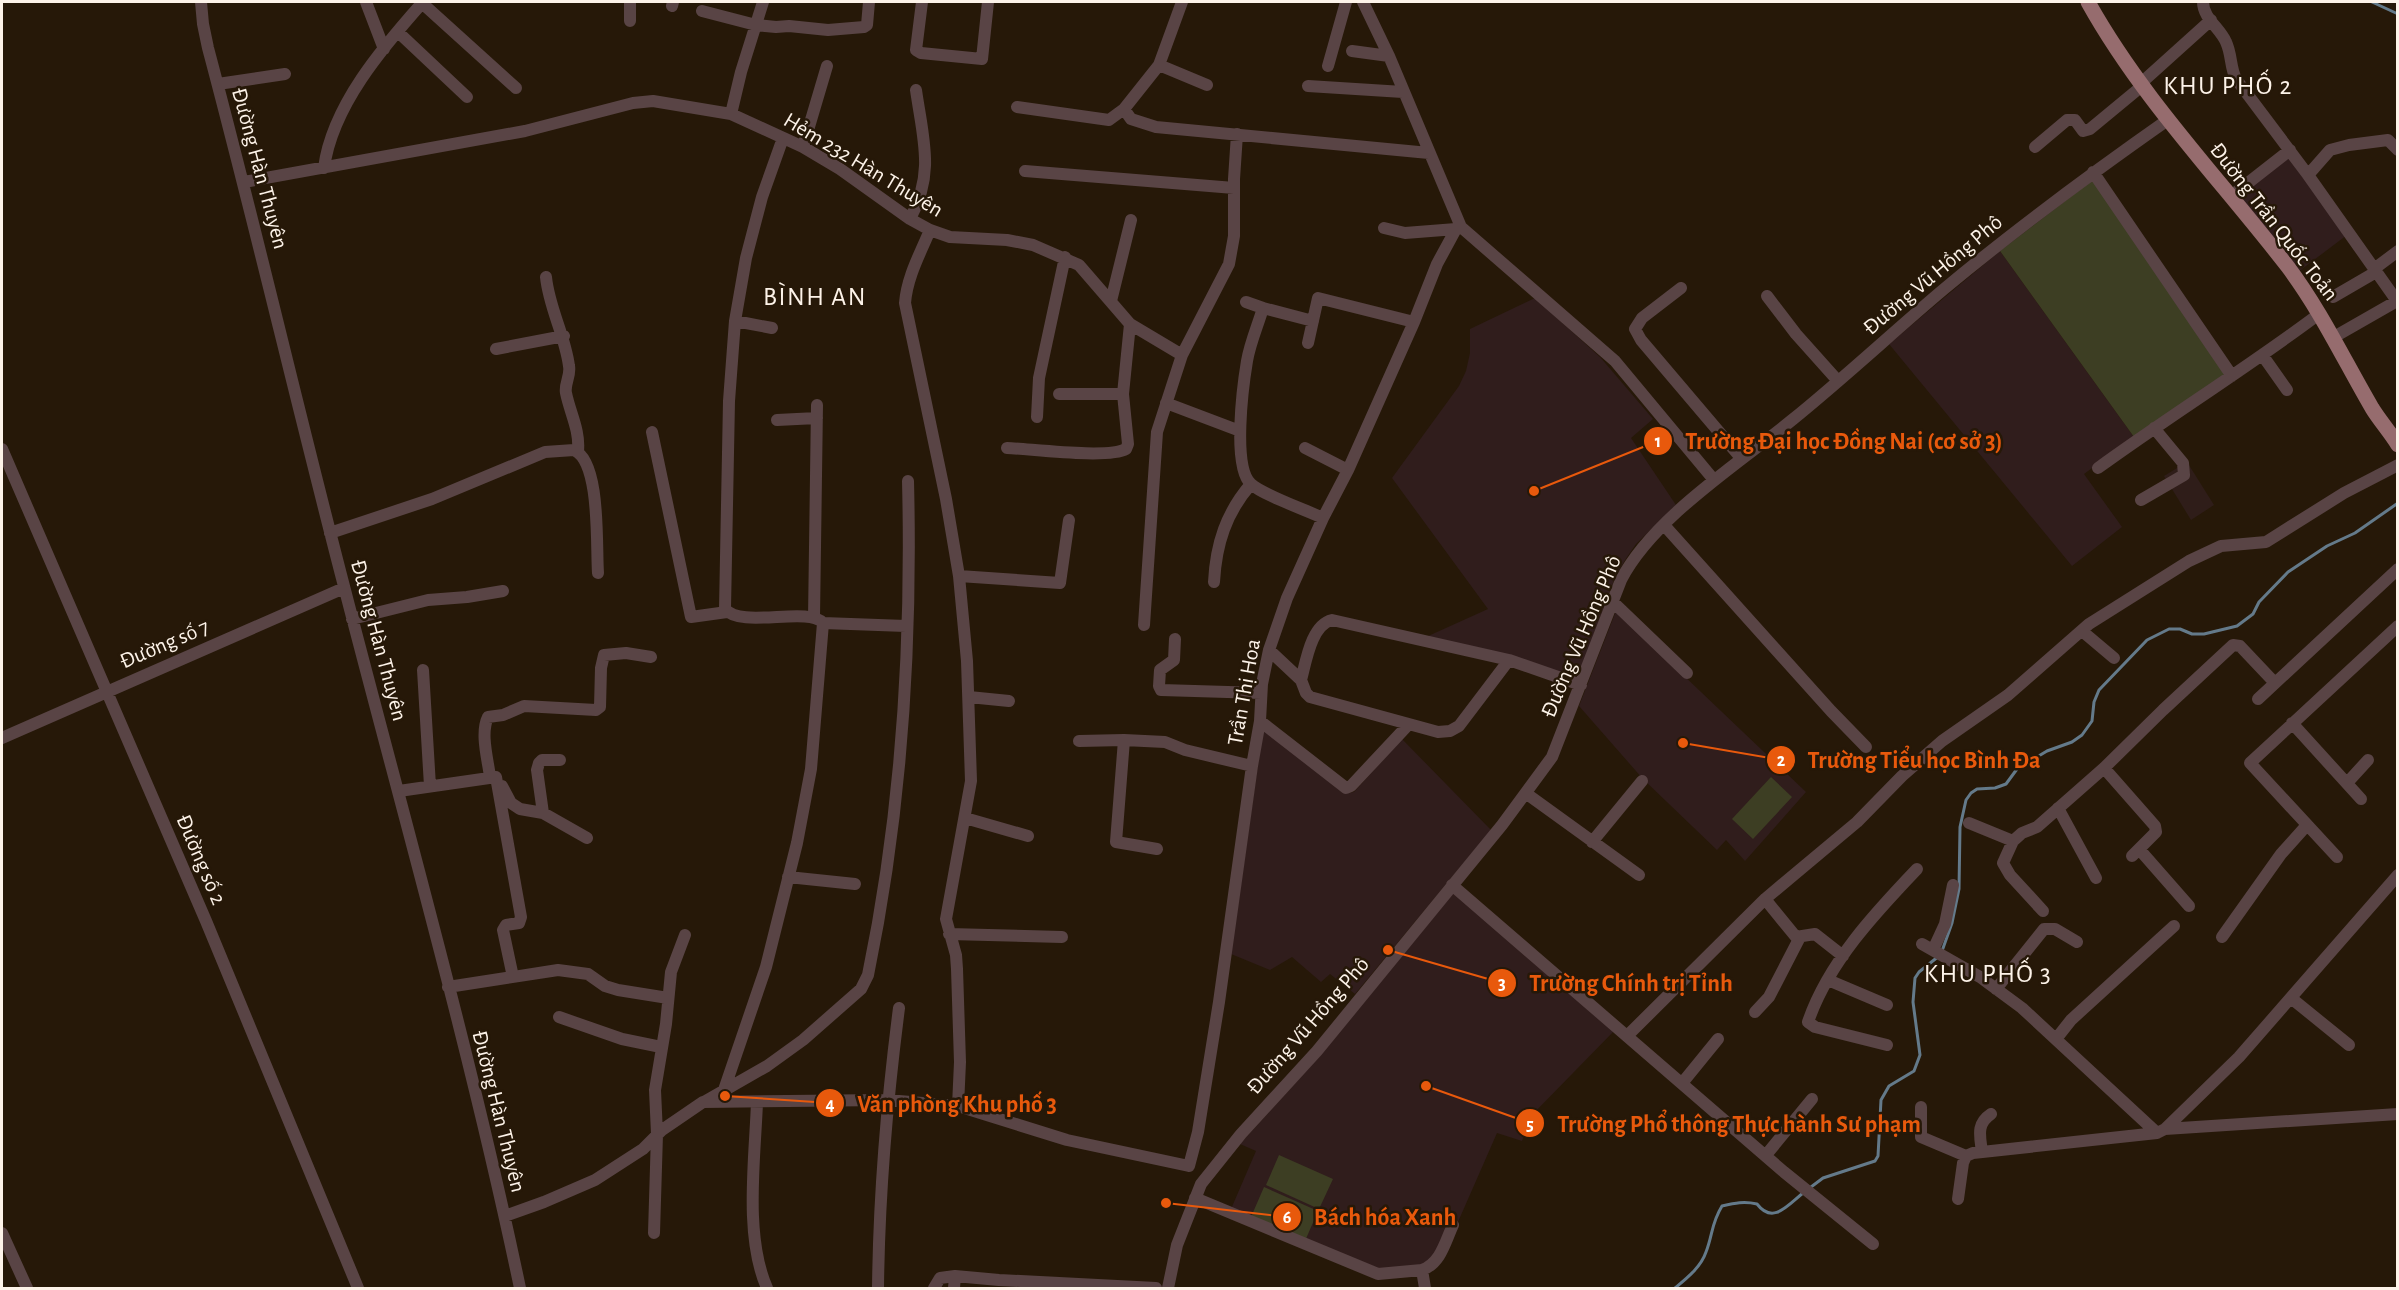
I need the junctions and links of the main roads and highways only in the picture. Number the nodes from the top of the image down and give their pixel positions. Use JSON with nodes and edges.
{"nodes":[{"id":1,"x":2088,"y":2,"type":"edge"},
{"id":2,"x":2397,"y":446,"type":"edge"}],
"edges":[{"from":1,"to":2,"type":"main road","name":"Đường Trần Quốc Toản"}]}
